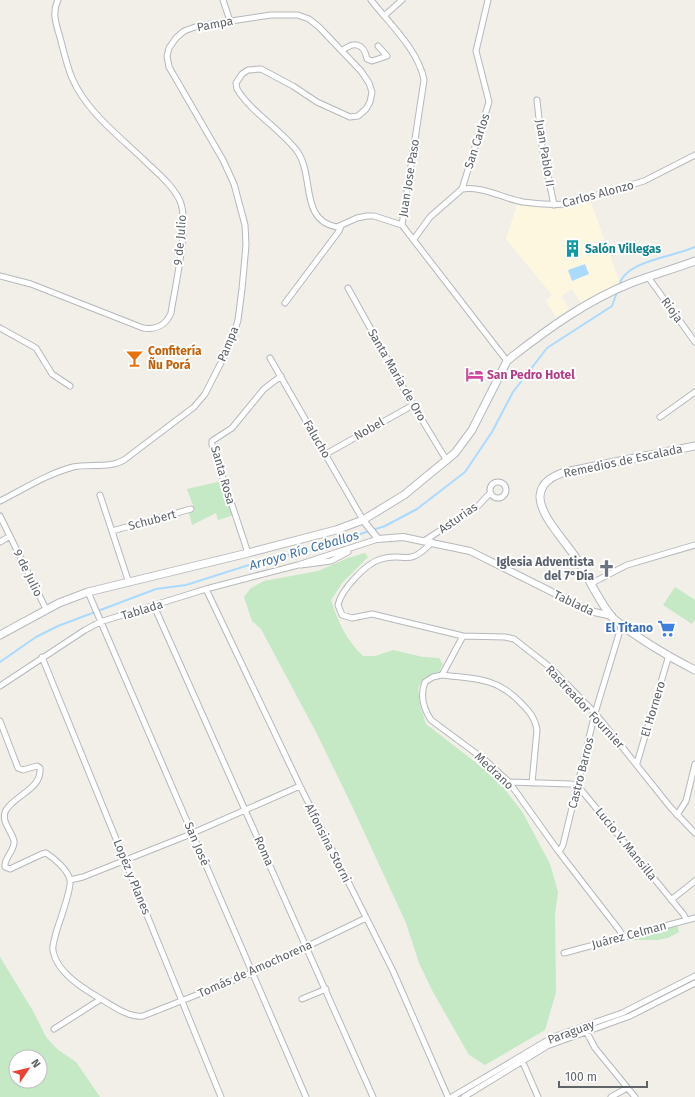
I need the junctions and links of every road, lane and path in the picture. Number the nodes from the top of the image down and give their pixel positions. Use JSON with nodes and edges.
{"nodes":[{"id":1,"x":58,"y":0,"type":"edge"},
{"id":2,"x":223,"y":0,"type":"edge"},
{"id":3,"x":371,"y":0,"type":"edge"},
{"id":4,"x":402,"y":0,"type":"edge"},
{"id":5,"x":488,"y":0,"type":"edge"},
{"id":6,"x":384,"y":16,"type":"junction"},
{"id":7,"x":230,"y":21,"type":"junction"},
{"id":8,"x":378,"y":46,"type":"dead end"},
{"id":9,"x":342,"y":51,"type":"junction"},
{"id":10,"x":536,"y":100,"type":"dead end"},
{"id":11,"x":695,"y":155,"type":"edge"},
{"id":12,"x":462,"y":190,"type":"junction"},
{"id":13,"x":554,"y":205,"type":"junction"},
{"id":14,"x":402,"y":225,"type":"junction"},
{"id":15,"x":341,"y":226,"type":"junction"},
{"id":16,"x":414,"y":239,"type":"junction"},
{"id":17,"x":695,"y":261,"type":"edge"},
{"id":18,"x":0,"y":276,"type":"edge"},
{"id":19,"x":648,"y":277,"type":"junction"},
{"id":20,"x":348,"y":288,"type":"dead end"},
{"id":21,"x":285,"y":303,"type":"dead end"},
{"id":22,"x":0,"y":328,"type":"edge"},
{"id":23,"x":695,"y":342,"type":"edge"},
{"id":24,"x":270,"y":358,"type":"dead end"},
{"id":25,"x":507,"y":361,"type":"junction"},
{"id":26,"x":281,"y":376,"type":"junction"},
{"id":27,"x":70,"y":386,"type":"dead end"},
{"id":28,"x":695,"y":392,"type":"edge"},
{"id":29,"x":413,"y":404,"type":"junction"},
{"id":30,"x":660,"y":416,"type":"dead end"},
{"id":31,"x":695,"y":446,"type":"edge"},
{"id":32,"x":326,"y":454,"type":"junction"},
{"id":33,"x":447,"y":460,"type":"junction"},
{"id":34,"x":490,"y":492,"type":"dead end"},
{"id":35,"x":100,"y":495,"type":"dead end"},
{"id":36,"x":0,"y":501,"type":"edge"},
{"id":37,"x":191,"y":509,"type":"dead end"},
{"id":38,"x":0,"y":516,"type":"edge"},
{"id":39,"x":363,"y":520,"type":"junction"},
{"id":40,"x":112,"y":530,"type":"junction"},
{"id":41,"x":10,"y":536,"type":"junction"},
{"id":42,"x":377,"y":537,"type":"junction"},
{"id":43,"x":424,"y":541,"type":"junction"},
{"id":44,"x":0,"y":542,"type":"edge"},
{"id":45,"x":432,"y":542,"type":"junction"},
{"id":46,"x":695,"y":545,"type":"edge"},
{"id":47,"x":248,"y":553,"type":"junction"},
{"id":48,"x":129,"y":583,"type":"junction"},
{"id":49,"x":592,"y":583,"type":"junction"},
{"id":50,"x":206,"y":590,"type":"junction"},
{"id":51,"x":88,"y":592,"type":"junction"},
{"id":52,"x":154,"y":606,"type":"junction"},
{"id":53,"x":46,"y":609,"type":"junction"},
{"id":54,"x":612,"y":616,"type":"junction"},
{"id":55,"x":100,"y":620,"type":"junction"},
{"id":56,"x":622,"y":624,"type":"junction"},
{"id":57,"x":0,"y":635,"type":"edge"},
{"id":58,"x":463,"y":636,"type":"junction"},
{"id":59,"x":669,"y":655,"type":"junction"},
{"id":60,"x":42,"y":658,"type":"junction"},
{"id":61,"x":695,"y":670,"type":"edge"},
{"id":62,"x":442,"y":676,"type":"junction"},
{"id":63,"x":0,"y":686,"type":"edge"},
{"id":64,"x":595,"y":713,"type":"junction"},
{"id":65,"x":0,"y":721,"type":"edge"},
{"id":66,"x":637,"y":763,"type":"junction"},
{"id":67,"x":695,"y":764,"type":"edge"},
{"id":68,"x":509,"y":782,"type":"junction"},
{"id":69,"x":532,"y":783,"type":"junction"},
{"id":70,"x":300,"y":786,"type":"junction"},
{"id":71,"x":578,"y":786,"type":"junction"},
{"id":72,"x":246,"y":810,"type":"junction"},
{"id":73,"x":677,"y":815,"type":"junction"},
{"id":74,"x":695,"y":833,"type":"edge"},
{"id":75,"x":192,"y":834,"type":"junction"},
{"id":76,"x":559,"y":852,"type":"junction"},
{"id":77,"x":125,"y":861,"type":"junction"},
{"id":78,"x":70,"y":880,"type":"junction"},
{"id":79,"x":695,"y":881,"type":"edge"},
{"id":80,"x":671,"y":900,"type":"junction"},
{"id":81,"x":366,"y":918,"type":"junction"},
{"id":82,"x":695,"y":918,"type":"edge"},
{"id":83,"x":686,"y":920,"type":"junction"},
{"id":84,"x":622,"y":936,"type":"junction"},
{"id":85,"x":307,"y":946,"type":"junction"},
{"id":86,"x":564,"y":953,"type":"dead end"},
{"id":87,"x":252,"y":973,"type":"junction"},
{"id":88,"x":695,"y":976,"type":"edge"},
{"id":89,"x":695,"y":983,"type":"edge"},
{"id":90,"x":326,"y":989,"type":"junction"},
{"id":91,"x":101,"y":999,"type":"junction"},
{"id":92,"x":302,"y":999,"type":"dead end"},
{"id":93,"x":182,"y":1000,"type":"junction"},
{"id":94,"x":584,"y":1027,"type":"junction"},
{"id":95,"x":54,"y":1029,"type":"dead end"},
{"id":96,"x":586,"y":1033,"type":"junction"},
{"id":97,"x":520,"y":1055,"type":"junction"},
{"id":98,"x":523,"y":1060,"type":"junction"},
{"id":99,"x":627,"y":1088,"type":"junction"},
{"id":100,"x":222,"y":1097,"type":"edge"},
{"id":101,"x":306,"y":1097,"type":"edge"},
{"id":102,"x":373,"y":1097,"type":"edge"},
{"id":103,"x":448,"y":1097,"type":"edge"},
{"id":104,"x":452,"y":1097,"type":"edge"},
{"id":105,"x":464,"y":1097,"type":"edge"},
{"id":106,"x":538,"y":1097,"type":"edge"},
{"id":107,"x":611,"y":1097,"type":"edge"},
{"id":108,"x":634,"y":1097,"type":"edge"}],
"edges":[{"from":1,"to":18,"type":"street","name":"9 de Julio"},
{"from":2,"to":7,"type":"street"},
{"from":3,"to":6,"type":"street","name":"Juan Jose Paso"},
{"from":4,"to":6,"type":"street"},
{"from":5,"to":12,"type":"street","name":"San Carlos"},
{"from":6,"to":14,"type":"street","name":"Juan Jose Paso"},
{"from":7,"to":9,"type":"street","name":"Pampa"},
{"from":7,"to":36,"type":"street","name":"Pampa"},
{"from":8,"to":9,"type":"street"},
{"from":9,"to":15,"type":"street","name":"Pampa"},
{"from":10,"to":13,"type":"street","name":"Juan Pablo II"},
{"from":11,"to":13,"type":"street","name":"Carlos Alonzo"},
{"from":12,"to":13,"type":"street","name":"Carlos Alonzo"},
{"from":12,"to":16,"type":"street"},
{"from":14,"to":15,"type":"street"},
{"from":14,"to":16,"type":"street","name":"Juan Jose Paso"},
{"from":15,"to":21,"type":"street"},
{"from":16,"to":25,"type":"street","name":"Juan Jose Paso"},
{"from":17,"to":19,"type":"main road"},
{"from":19,"to":23,"type":"street","name":"Rioja"},
{"from":19,"to":25,"type":"main road"},
{"from":20,"to":29,"type":"street","name":"Santa Maria de Oro"},
{"from":22,"to":27,"type":"street"},
{"from":24,"to":26,"type":"street","name":"Falucho"},
{"from":25,"to":33,"type":"main road"},
{"from":26,"to":32,"type":"street","name":"Falucho"},
{"from":26,"to":47,"type":"street","name":"Santa Rosa"},
{"from":28,"to":30,"type":"street"},
{"from":29,"to":32,"type":"street","name":"Nobel"},
{"from":29,"to":33,"type":"street","name":"Santa Maria de Oro"},
{"from":31,"to":49,"type":"main road","name":"Remedios de Escalada"},
{"from":32,"to":39,"type":"street","name":"Falucho"},
{"from":33,"to":39,"type":"main road"},
{"from":34,"to":43,"type":"street","name":"Asturias"},
{"from":35,"to":40,"type":"street"},
{"from":37,"to":40,"type":"street","name":"Schubert"},
{"from":38,"to":41,"type":"street","name":"9 de Julio"},
{"from":39,"to":42,"type":"street"},
{"from":39,"to":47,"type":"main road"},
{"from":40,"to":48,"type":"street"},
{"from":41,"to":44,"type":"street"},
{"from":41,"to":53,"type":"street","name":"9 de Julio"},
{"from":42,"to":43,"type":"street","name":"Tablada"},
{"from":42,"to":50,"type":"street","name":"Tablada"},
{"from":43,"to":45,"type":"street","name":"Tablada"},
{"from":45,"to":54,"type":"street","name":"Tablada"},
{"from":45,"to":58,"type":"street","name":"Rastreador Fournier"},
{"from":46,"to":49,"type":"street"},
{"from":47,"to":48,"type":"main road"},
{"from":48,"to":51,"type":"main road"},
{"from":49,"to":54,"type":"main road","name":"Remedios de Escalada"},
{"from":50,"to":52,"type":"street","name":"Tablada"},
{"from":50,"to":70,"type":"street","name":"Alfonsina Storni"},
{"from":51,"to":53,"type":"main road"},
{"from":51,"to":55,"type":"street","name":"San José"},
{"from":52,"to":55,"type":"street","name":"Tablada"},
{"from":52,"to":72,"type":"street","name":"Roma"},
{"from":53,"to":57,"type":"main road"},
{"from":54,"to":56,"type":"main road","name":"Remedios de Escalada"},
{"from":55,"to":60,"type":"street","name":"Tablada"},
{"from":55,"to":75,"type":"street","name":"San José"},
{"from":56,"to":59,"type":"main road","name":"Remedios de Escalada"},
{"from":56,"to":64,"type":"street","name":"Castro Barros"},
{"from":58,"to":62,"type":"street"},
{"from":58,"to":64,"type":"street","name":"Rastreador Fournier"},
{"from":59,"to":61,"type":"main road","name":"Remedios de Escalada"},
{"from":59,"to":66,"type":"street","name":"El Hornero"},
{"from":60,"to":63,"type":"street","name":"Tablada"},
{"from":60,"to":77,"type":"street","name":"Lopéz y Planes"},
{"from":62,"to":68,"type":"street","name":"Medrano"},
{"from":62,"to":69,"type":"street"},
{"from":64,"to":66,"type":"street","name":"Rastreador Fournier"},
{"from":64,"to":71,"type":"street","name":"Castro Barros"},
{"from":65,"to":78,"type":"street"},
{"from":66,"to":73,"type":"street","name":"Rastreador Fournier"},
{"from":67,"to":73,"type":"street"},
{"from":68,"to":69,"type":"street"},
{"from":68,"to":76,"type":"street","name":"Medrano"},
{"from":69,"to":71,"type":"street"},
{"from":70,"to":72,"type":"street"},
{"from":70,"to":81,"type":"street","name":"Alfonsina Storni"},
{"from":71,"to":76,"type":"street","name":"Castro Barros"},
{"from":71,"to":80,"type":"street","name":"Lucio V. Mansilla"},
{"from":72,"to":75,"type":"street"},
{"from":72,"to":85,"type":"street","name":"Roma"},
{"from":73,"to":74,"type":"street","name":"Rastreador Fournier"},
{"from":75,"to":77,"type":"street"},
{"from":75,"to":87,"type":"street","name":"San José"},
{"from":76,"to":84,"type":"street","name":"Medrano"},
{"from":77,"to":78,"type":"street"},
{"from":77,"to":93,"type":"street","name":"Lopéz y Planes"},
{"from":78,"to":91,"type":"street"},
{"from":79,"to":80,"type":"street"},
{"from":80,"to":83,"type":"street","name":"Lucio V. Mansilla"},
{"from":81,"to":85,"type":"street","name":"Tomás de Amochorena"},
{"from":81,"to":103,"type":"street","name":"Alfonsina Storni"},
{"from":82,"to":83,"type":"street","name":"Juárez Celman"},
{"from":83,"to":84,"type":"street","name":"Juárez Celman"},
{"from":84,"to":86,"type":"street","name":"Juárez Celman"},
{"from":85,"to":87,"type":"street","name":"Tomás de Amochorena"},
{"from":85,"to":90,"type":"street","name":"Roma"},
{"from":87,"to":93,"type":"street","name":"Tomás de Amochorena"},
{"from":87,"to":101,"type":"street","name":"San José"},
{"from":88,"to":94,"type":"street","name":"Paraguay"},
{"from":89,"to":96,"type":"street","name":"Paraguay"},
{"from":90,"to":92,"type":"street"},
{"from":90,"to":102,"type":"street","name":"Roma"},
{"from":91,"to":93,"type":"street","name":"Tomás de Amochorena"},
{"from":91,"to":95,"type":"street"},
{"from":93,"to":100,"type":"street","name":"Lopéz y Planes"},
{"from":94,"to":96,"type":"street"},
{"from":94,"to":97,"type":"street","name":"Paraguay"},
{"from":96,"to":98,"type":"street","name":"Paraguay"},
{"from":96,"to":99,"type":"street"},
{"from":97,"to":98,"type":"street"},
{"from":97,"to":104,"type":"street","name":"Paraguay"},
{"from":98,"to":105,"type":"street","name":"Paraguay"},
{"from":98,"to":106,"type":"street"},
{"from":99,"to":107,"type":"street"},
{"from":99,"to":108,"type":"street"}]}
